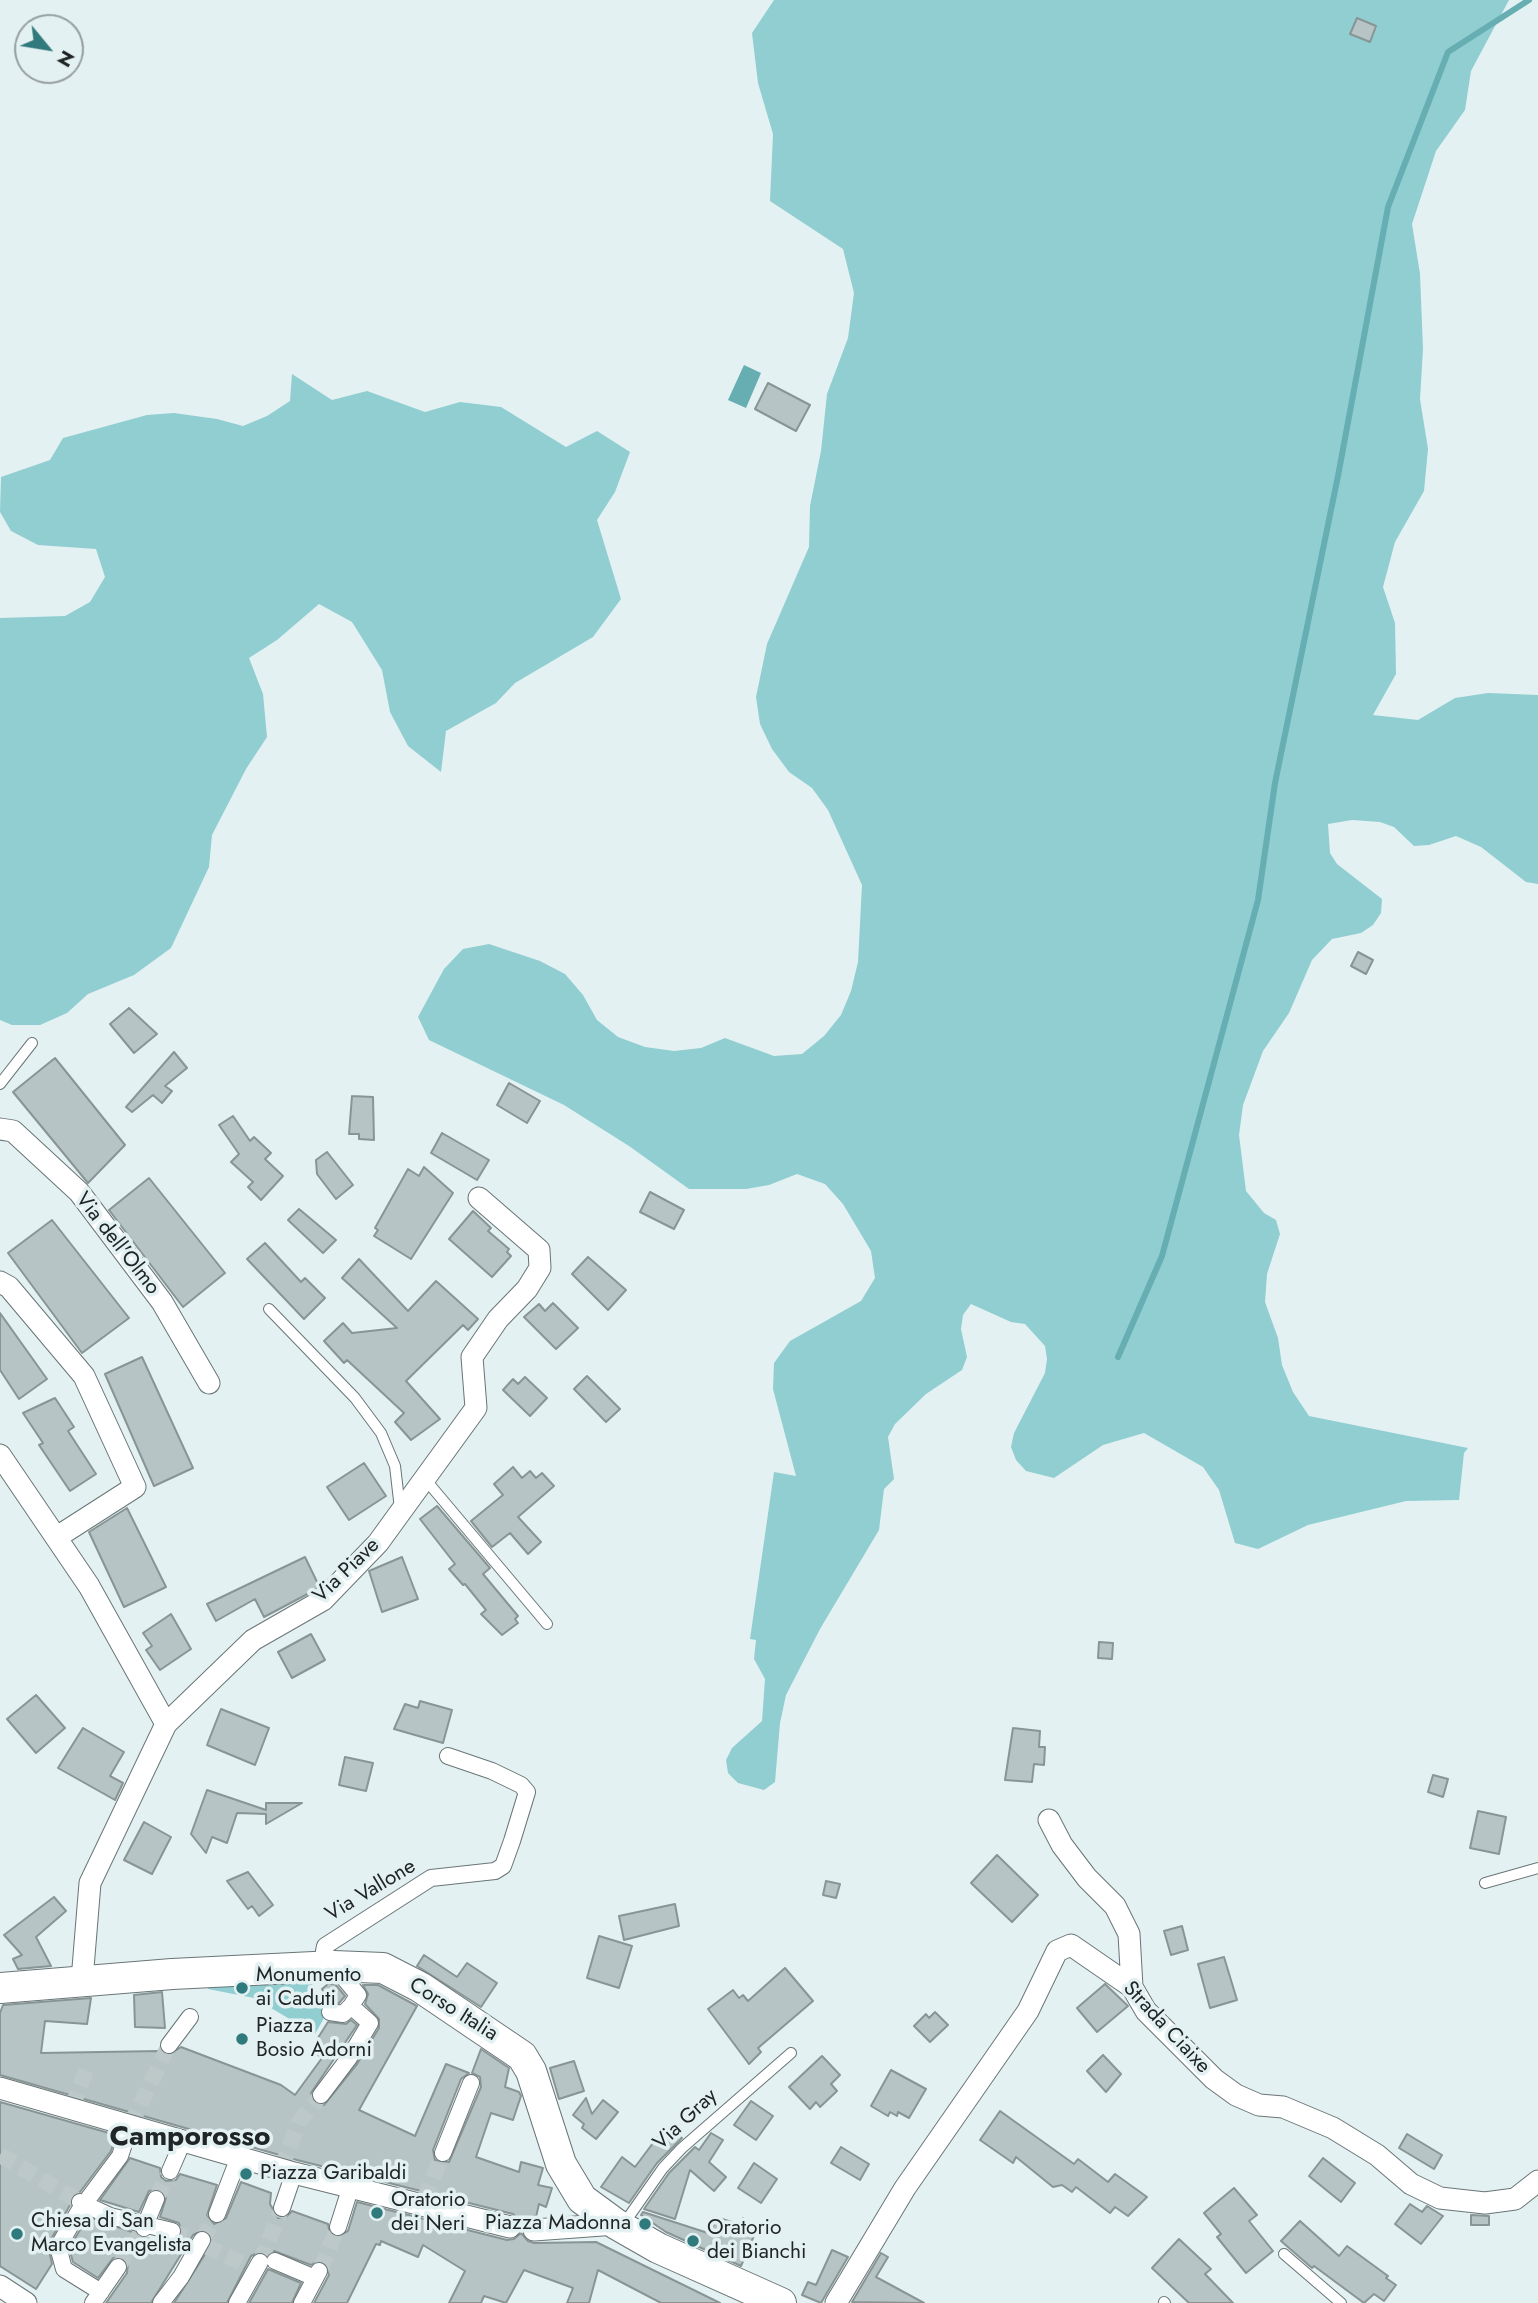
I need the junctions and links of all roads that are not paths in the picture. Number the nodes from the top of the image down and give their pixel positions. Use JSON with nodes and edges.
{"nodes":[{"id":1,"x":32,"y":1043,"type":"dead end"},
{"id":2,"x":0,"y":1084,"type":"edge"},
{"id":3,"x":0,"y":1129,"type":"edge"},
{"id":4,"x":479,"y":1198,"type":"dead end"},
{"id":5,"x":0,"y":1282,"type":"edge"},
{"id":6,"x":269,"y":1309,"type":"dead end"},
{"id":7,"x":208,"y":1383,"type":"dead end"},
{"id":8,"x":0,"y":1455,"type":"edge"},
{"id":9,"x":425,"y":1479,"type":"junction"},
{"id":10,"x":401,"y":1512,"type":"junction"},
{"id":11,"x":57,"y":1537,"type":"junction"},
{"id":12,"x":547,"y":1624,"type":"dead end"},
{"id":13,"x":166,"y":1724,"type":"junction"},
{"id":14,"x":448,"y":1756,"type":"dead end"},
{"id":15,"x":1049,"y":1820,"type":"dead end"},
{"id":16,"x":1538,"y":1868,"type":"edge"},
{"id":17,"x":1485,"y":1883,"type":"dead end"},
{"id":18,"x":334,"y":1966,"type":"junction"},
{"id":19,"x":82,"y":1980,"type":"junction"},
{"id":20,"x":1132,"y":1987,"type":"junction"},
{"id":21,"x":0,"y":1988,"type":"edge"},
{"id":22,"x":351,"y":2006,"type":"junction"},
{"id":23,"x":330,"y":2012,"type":"dead end"},
{"id":24,"x":190,"y":2017,"type":"dead end"},
{"id":25,"x":169,"y":2045,"type":"tunnel mouth"},
{"id":26,"x":790,"y":2053,"type":"dead end"},
{"id":27,"x":471,"y":2083,"type":"dead end"},
{"id":28,"x":0,"y":2088,"type":"edge"},
{"id":29,"x":321,"y":2095,"type":"tunnel mouth"},
{"id":30,"x":130,"y":2126,"type":"junction"},
{"id":31,"x":183,"y":2141,"type":"junction"},
{"id":32,"x":443,"y":2153,"type":"tunnel mouth"},
{"id":33,"x":239,"y":2157,"type":"junction"},
{"id":34,"x":170,"y":2171,"type":"tunnel mouth"},
{"id":35,"x":294,"y":2173,"type":"junction"},
{"id":36,"x":1538,"y":2181,"type":"edge"},
{"id":37,"x":354,"y":2187,"type":"junction"},
{"id":38,"x":156,"y":2199,"type":"tunnel mouth"},
{"id":39,"x":82,"y":2203,"type":"junction"},
{"id":40,"x":282,"y":2207,"type":"tunnel mouth"},
{"id":41,"x":217,"y":2214,"type":"tunnel mouth"},
{"id":42,"x":145,"y":2226,"type":"junction"},
{"id":43,"x":619,"y":2226,"type":"junction"},
{"id":44,"x":338,"y":2227,"type":"tunnel mouth"},
{"id":45,"x":510,"y":2227,"type":"dead end"},
{"id":46,"x":534,"y":2230,"type":"dead end"},
{"id":47,"x":1284,"y":2254,"type":"dead end"},
{"id":48,"x":118,"y":2267,"type":"tunnel mouth"},
{"id":49,"x":0,"y":2286,"type":"edge"},
{"id":50,"x":97,"y":2297,"type":"edge"},
{"id":51,"x":26,"y":2303,"type":"edge"},
{"id":52,"x":161,"y":2303,"type":"edge"},
{"id":53,"x":237,"y":2303,"type":"edge"},
{"id":54,"x":302,"y":2303,"type":"edge"},
{"id":55,"x":781,"y":2303,"type":"edge"},
{"id":56,"x":836,"y":2303,"type":"edge"},
{"id":57,"x":1341,"y":2303,"type":"edge"}],
"edges":[{"from":1,"to":2,"type":"lane"},
{"from":3,"to":7,"type":"street","name":"Via dell'Olmo"},
{"from":4,"to":9,"type":"street","name":"Via Piave"},
{"from":5,"to":11,"type":"street"},
{"from":6,"to":10,"type":"lane"},
{"from":8,"to":11,"type":"street"},
{"from":9,"to":10,"type":"street","name":"Via Piave"},
{"from":9,"to":12,"type":"lane"},
{"from":10,"to":13,"type":"street","name":"Via Piave"},
{"from":11,"to":13,"type":"street"},
{"from":13,"to":19,"type":"street","name":"Via Piave"},
{"from":14,"to":18,"type":"street","name":"Via Vallone"},
{"from":15,"to":20,"type":"street"},
{"from":16,"to":17,"type":"lane"},
{"from":18,"to":19,"type":"main road","name":"Corso Italia"},
{"from":18,"to":22,"type":"street"},
{"from":18,"to":43,"type":"main road","name":"Corso Italia"},
{"from":19,"to":21,"type":"main road","name":"Corso Italia"},
{"from":20,"to":36,"type":"street","name":"Strada Ciaixe"},
{"from":20,"to":56,"type":"street","name":"Strada Ciaixe"},
{"from":22,"to":23,"type":"street"},
{"from":22,"to":29,"type":"street"},
{"from":24,"to":25,"type":"street"},
{"from":26,"to":43,"type":"lane","name":"Via Gray"},
{"from":27,"to":32,"type":"street"},
{"from":28,"to":30,"type":"street"},
{"from":30,"to":31,"type":"street"},
{"from":30,"to":39,"type":"street"},
{"from":31,"to":33,"type":"street"},
{"from":31,"to":34,"type":"street"},
{"from":33,"to":35,"type":"street"},
{"from":33,"to":41,"type":"street"},
{"from":35,"to":37,"type":"street"},
{"from":35,"to":40,"type":"street"},
{"from":37,"to":44,"type":"street"},
{"from":37,"to":45,"type":"street"},
{"from":38,"to":42,"type":"street"},
{"from":39,"to":42,"type":"street"},
{"from":39,"to":50,"type":"street"},
{"from":42,"to":52,"type":"street"},
{"from":43,"to":46,"type":"street"},
{"from":43,"to":55,"type":"main road","name":"Corso Italia"},
{"from":47,"to":57,"type":"lane"},
{"from":48,"to":50,"type":"street"},
{"from":49,"to":51,"type":"street"},
{"from":53,"to":54,"type":"street"}]}
